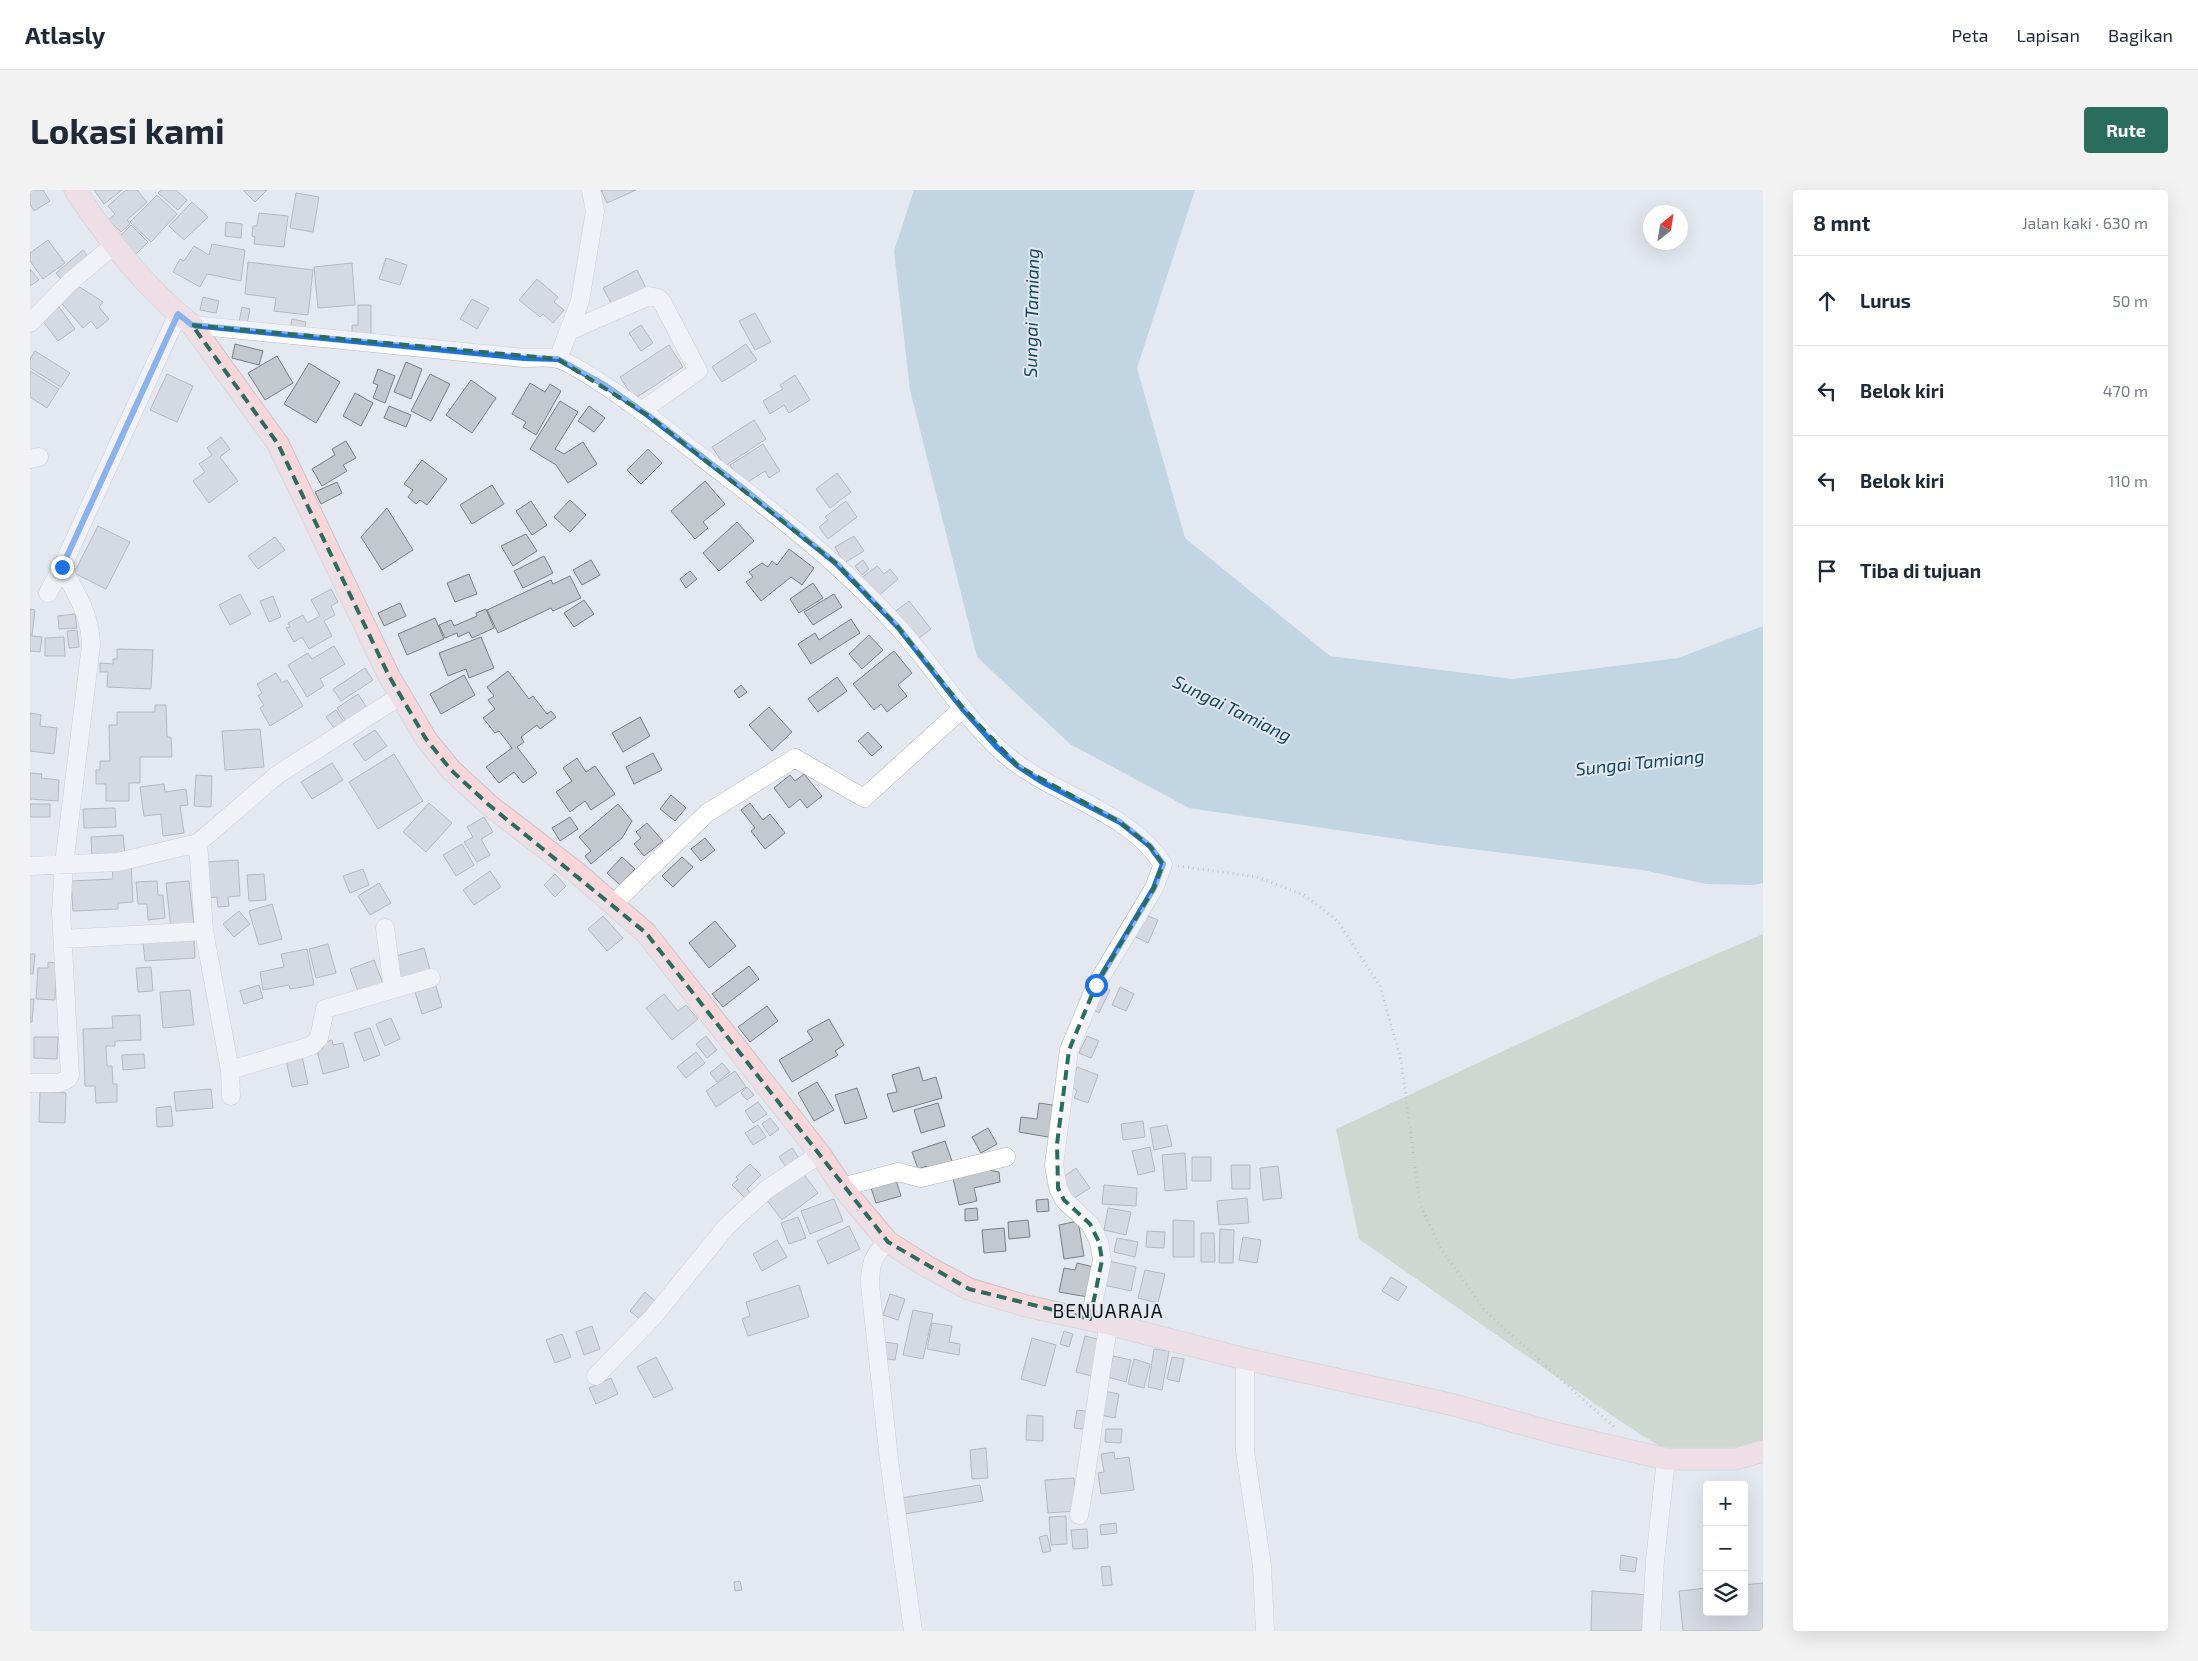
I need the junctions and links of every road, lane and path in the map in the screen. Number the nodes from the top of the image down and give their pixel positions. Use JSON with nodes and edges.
{"nodes":[{"id":1,"x":75,"y":190,"type":"edge"},
{"id":2,"x":591,"y":190,"type":"edge"},
{"id":3,"x":113,"y":246,"type":"junction"},
{"id":4,"x":185,"y":320,"type":"junction"},
{"id":5,"x":30,"y":323,"type":"edge"},
{"id":6,"x":569,"y":331,"type":"junction"},
{"id":7,"x":558,"y":359,"type":"junction"},
{"id":8,"x":641,"y":411,"type":"junction"},
{"id":9,"x":62,"y":567,"type":"junction"},
{"id":10,"x":48,"y":594,"type":"dead end"},
{"id":11,"x":400,"y":696,"type":"junction"},
{"id":12,"x":962,"y":708,"type":"junction"},
{"id":13,"x":198,"y":843,"type":"junction"},
{"id":14,"x":64,"y":864,"type":"junction"},
{"id":15,"x":1163,"y":864,"type":"junction"},
{"id":16,"x":30,"y":866,"type":"edge"},
{"id":17,"x":614,"y":903,"type":"junction"},
{"id":18,"x":385,"y":928,"type":"dead end"},
{"id":19,"x":204,"y":930,"type":"junction"},
{"id":20,"x":63,"y":939,"type":"junction"},
{"id":21,"x":431,"y":978,"type":"dead end"},
{"id":22,"x":393,"y":988,"type":"junction"},
{"id":23,"x":230,"y":1070,"type":"junction"},
{"id":24,"x":30,"y":1084,"type":"edge"},
{"id":25,"x":231,"y":1096,"type":"dead end"},
{"id":26,"x":820,"y":1154,"type":"junction"},
{"id":27,"x":1006,"y":1157,"type":"dead end"},
{"id":28,"x":842,"y":1187,"type":"junction"},
{"id":29,"x":888,"y":1242,"type":"junction"},
{"id":30,"x":1100,"y":1321,"type":"junction"},
{"id":31,"x":1245,"y":1359,"type":"junction"},
{"id":32,"x":596,"y":1376,"type":"dead end"},
{"id":33,"x":1615,"y":1428,"type":"dead end"},
{"id":34,"x":1763,"y":1451,"type":"edge"},
{"id":35,"x":1666,"y":1459,"type":"junction"},
{"id":36,"x":1079,"y":1515,"type":"dead end"},
{"id":37,"x":913,"y":1631,"type":"edge"},
{"id":38,"x":1265,"y":1631,"type":"edge"},
{"id":39,"x":1652,"y":1631,"type":"edge"}],
"edges":[{"from":1,"to":3,"type":"main road"},
{"from":2,"to":6,"type":"street"},
{"from":3,"to":4,"type":"main road"},
{"from":3,"to":5,"type":"street"},
{"from":4,"to":7,"type":"street"},
{"from":4,"to":9,"type":"street"},
{"from":4,"to":11,"type":"main road"},
{"from":6,"to":7,"type":"street"},
{"from":6,"to":8,"type":"street"},
{"from":7,"to":8,"type":"street"},
{"from":8,"to":12,"type":"street"},
{"from":9,"to":10,"type":"street"},
{"from":9,"to":14,"type":"street"},
{"from":11,"to":13,"type":"street"},
{"from":11,"to":17,"type":"main road"},
{"from":12,"to":15,"type":"street"},
{"from":12,"to":17,"type":"street"},
{"from":13,"to":14,"type":"street"},
{"from":13,"to":19,"type":"street"},
{"from":14,"to":16,"type":"street"},
{"from":14,"to":20,"type":"street"},
{"from":15,"to":30,"type":"street"},
{"from":15,"to":33,"type":"path"},
{"from":17,"to":26,"type":"main road"},
{"from":18,"to":22,"type":"street"},
{"from":19,"to":20,"type":"street"},
{"from":19,"to":23,"type":"street"},
{"from":20,"to":24,"type":"street"},
{"from":21,"to":22,"type":"street"},
{"from":22,"to":23,"type":"street"},
{"from":23,"to":25,"type":"street"},
{"from":26,"to":28,"type":"main road"},
{"from":26,"to":32,"type":"street"},
{"from":27,"to":28,"type":"street"},
{"from":28,"to":29,"type":"main road"},
{"from":29,"to":30,"type":"main road"},
{"from":29,"to":37,"type":"street"},
{"from":30,"to":31,"type":"main road"},
{"from":30,"to":36,"type":"street"},
{"from":31,"to":35,"type":"main road"},
{"from":31,"to":38,"type":"street"},
{"from":34,"to":35,"type":"main road"},
{"from":35,"to":39,"type":"street"}]}
